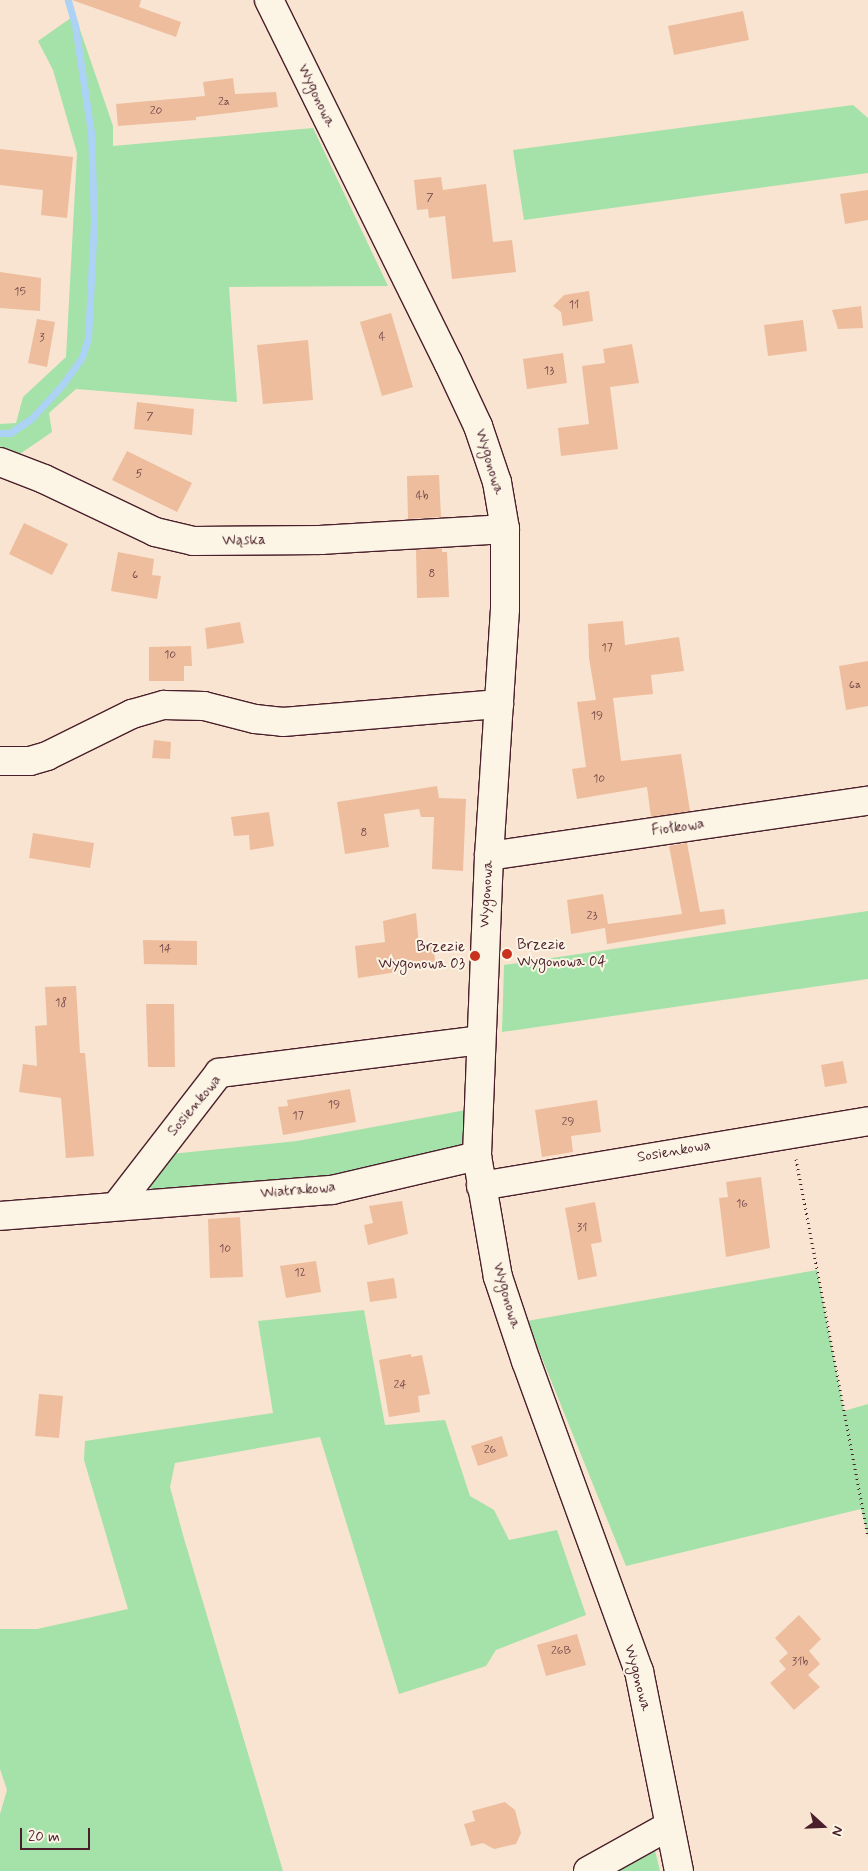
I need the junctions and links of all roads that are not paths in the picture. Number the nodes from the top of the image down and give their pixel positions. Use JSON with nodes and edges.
{"nodes":[{"id":1,"x":269,"y":0,"type":"edge"},
{"id":2,"x":0,"y":462,"type":"edge"},
{"id":3,"x":505,"y":529,"type":"junction"},
{"id":4,"x":499,"y":704,"type":"junction"},
{"id":5,"x":0,"y":761,"type":"edge"},
{"id":6,"x":868,"y":801,"type":"edge"},
{"id":7,"x":489,"y":856,"type":"junction"},
{"id":8,"x":480,"y":1040,"type":"junction"},
{"id":9,"x":868,"y":1121,"type":"edge"},
{"id":10,"x":476,"y":1156,"type":"junction"},
{"id":11,"x":481,"y":1186,"type":"junction"},
{"id":12,"x":117,"y":1204,"type":"junction"},
{"id":13,"x":0,"y":1216,"type":"edge"},
{"id":14,"x":669,"y":1826,"type":"junction"},
{"id":15,"x":588,"y":1871,"type":"edge"},
{"id":16,"x":679,"y":1871,"type":"edge"}],
"edges":[{"from":1,"to":3,"type":"street","name":"Wygonowa"},
{"from":2,"to":3,"type":"street","name":"Wąska"},
{"from":3,"to":4,"type":"street","name":"Wygonowa"},
{"from":4,"to":5,"type":"street"},
{"from":4,"to":7,"type":"street","name":"Wygonowa"},
{"from":6,"to":7,"type":"street","name":"Fiołkowa"},
{"from":7,"to":8,"type":"street","name":"Wygonowa"},
{"from":8,"to":10,"type":"street","name":"Wygonowa"},
{"from":8,"to":12,"type":"street","name":"Sosienkowa"},
{"from":9,"to":11,"type":"street","name":"Sosienkowa"},
{"from":10,"to":11,"type":"street","name":"Wygonowa"},
{"from":10,"to":12,"type":"street","name":"Wiatrakowa"},
{"from":11,"to":14,"type":"street","name":"Wygonowa"},
{"from":12,"to":13,"type":"street"},
{"from":14,"to":15,"type":"street"},
{"from":14,"to":16,"type":"street","name":"Wygonowa"}]}
